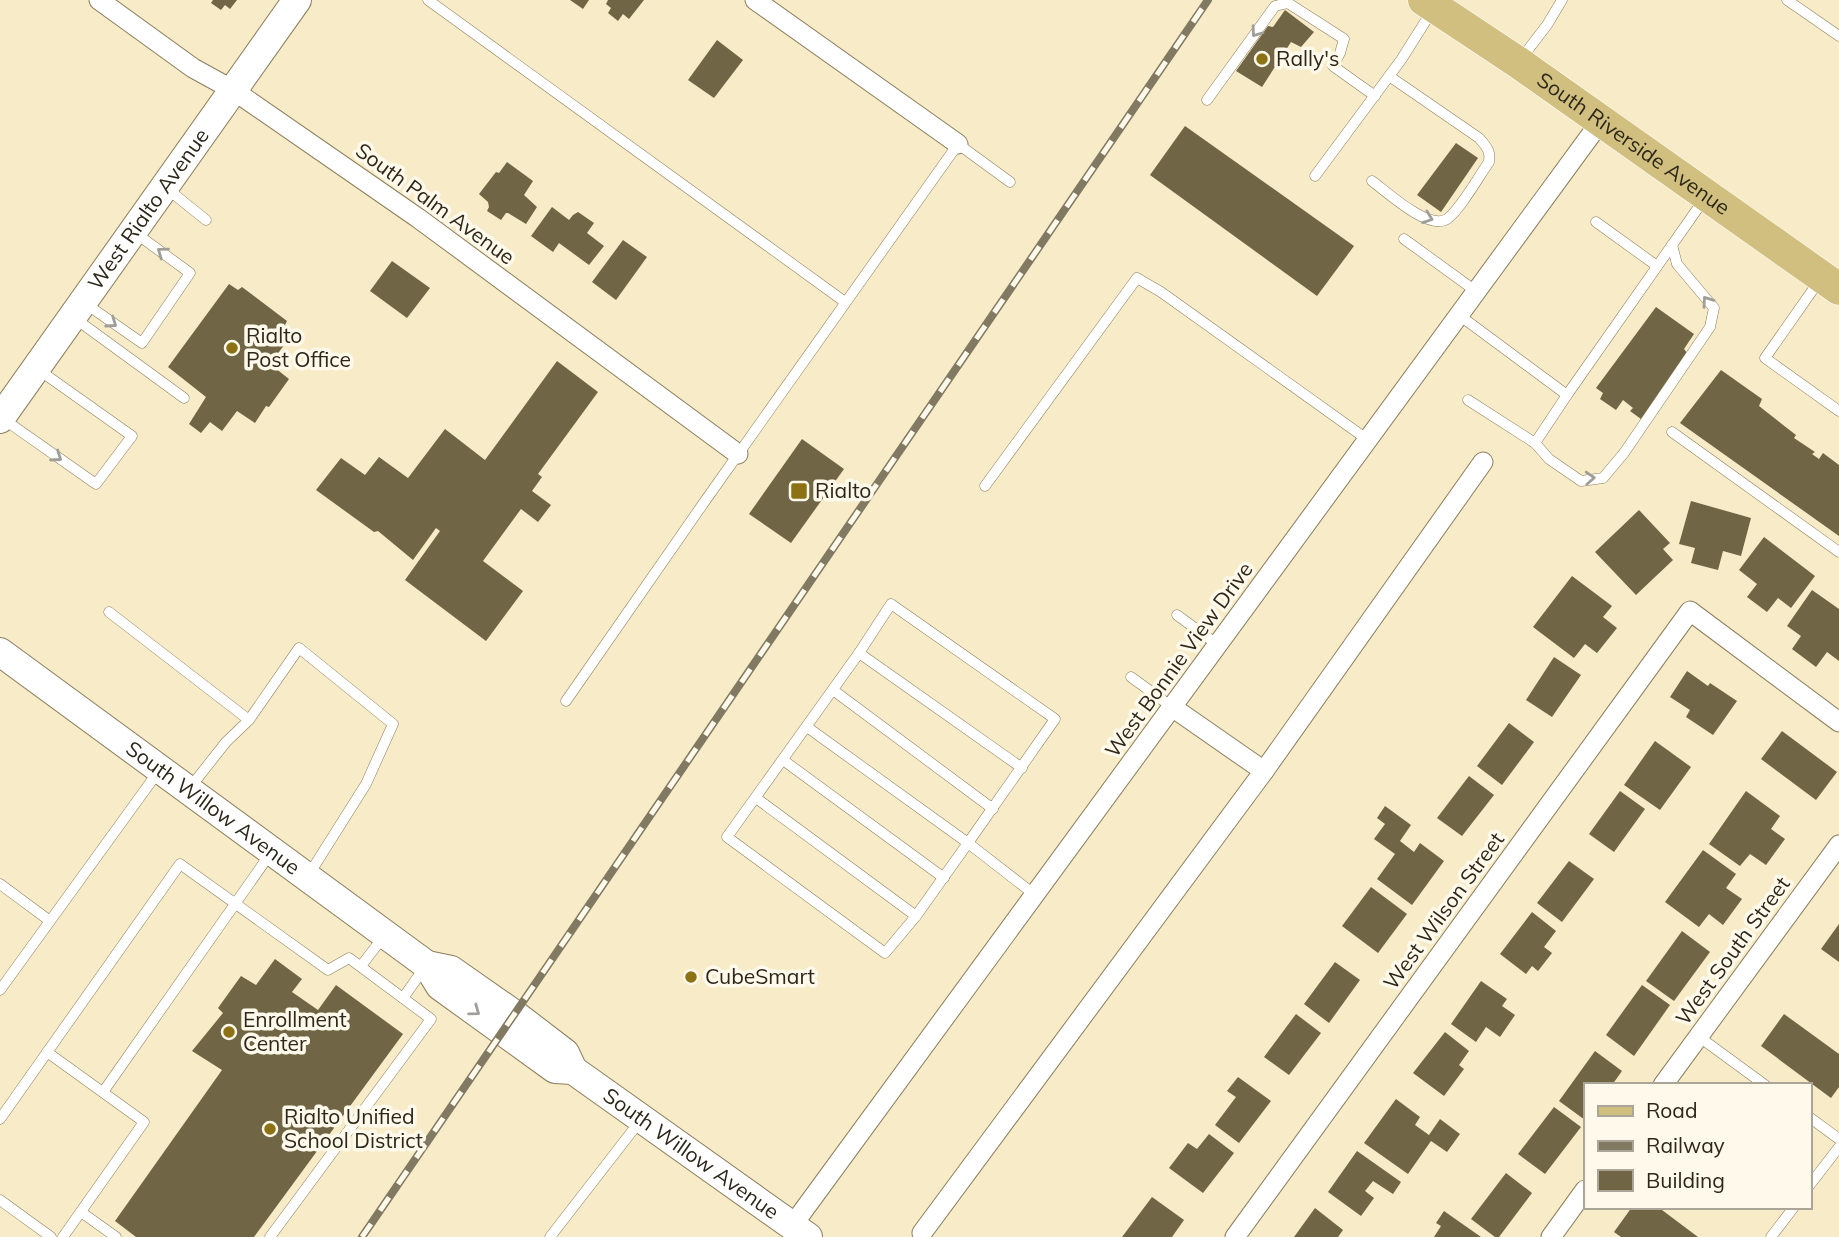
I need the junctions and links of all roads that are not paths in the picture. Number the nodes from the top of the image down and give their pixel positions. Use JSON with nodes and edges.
{"nodes":[{"id":1,"x":99,"y":0,"type":"edge"},
{"id":2,"x":297,"y":0,"type":"edge"},
{"id":3,"x":428,"y":0,"type":"edge"},
{"id":4,"x":755,"y":0,"type":"edge"},
{"id":5,"x":1562,"y":0,"type":"edge"},
{"id":6,"x":1787,"y":0,"type":"edge"},
{"id":7,"x":1429,"y":4,"type":"edge"},
{"id":8,"x":1839,"y":36,"type":"edge"},
{"id":9,"x":1519,"y":63,"type":"junction"},
{"id":10,"x":1389,"y":76,"type":"junction"},
{"id":11,"x":233,"y":90,"type":"junction"},
{"id":12,"x":1375,"y":96,"type":"junction"},
{"id":13,"x":1207,"y":100,"type":"dead end"},
{"id":14,"x":1601,"y":121,"type":"junction"},
{"id":15,"x":958,"y":144,"type":"junction"},
{"id":16,"x":1315,"y":176,"type":"dead end"},
{"id":17,"x":1372,"y":181,"type":"dead end"},
{"id":18,"x":1010,"y":182,"type":"dead end"},
{"id":19,"x":165,"y":187,"type":"junction"},
{"id":20,"x":1707,"y":196,"type":"junction"},
{"id":21,"x":206,"y":220,"type":"dead end"},
{"id":22,"x":1596,"y":222,"type":"dead end"},
{"id":23,"x":133,"y":231,"type":"junction"},
{"id":24,"x":1404,"y":239,"type":"dead end"},
{"id":25,"x":1672,"y":245,"type":"junction"},
{"id":26,"x":1657,"y":266,"type":"junction"},
{"id":27,"x":1832,"y":278,"type":"edge"},
{"id":28,"x":1477,"y":292,"type":"junction"},
{"id":29,"x":845,"y":302,"type":"junction"},
{"id":30,"x":78,"y":309,"type":"junction"},
{"id":31,"x":1459,"y":316,"type":"junction"},
{"id":32,"x":37,"y":368,"type":"junction"},
{"id":33,"x":1567,"y":395,"type":"junction"},
{"id":34,"x":184,"y":398,"type":"dead end"},
{"id":35,"x":1468,"y":400,"type":"dead end"},
{"id":36,"x":3,"y":410,"type":"edge"},
{"id":37,"x":1839,"y":411,"type":"edge"},
{"id":38,"x":1672,"y":432,"type":"dead end"},
{"id":39,"x":1368,"y":440,"type":"junction"},
{"id":40,"x":1535,"y":443,"type":"junction"},
{"id":41,"x":738,"y":454,"type":"junction"},
{"id":42,"x":1483,"y":462,"type":"dead end"},
{"id":43,"x":985,"y":486,"type":"dead end"},
{"id":44,"x":1839,"y":552,"type":"edge"},
{"id":45,"x":109,"y":612,"type":"dead end"},
{"id":46,"x":1177,"y":615,"type":"dead end"},
{"id":47,"x":1218,"y":645,"type":"junction"},
{"id":48,"x":0,"y":652,"type":"edge"},
{"id":49,"x":859,"y":653,"type":"junction"},
{"id":50,"x":1131,"y":677,"type":"dead end"},
{"id":51,"x":833,"y":690,"type":"junction"},
{"id":52,"x":566,"y":701,"type":"dead end"},
{"id":53,"x":1172,"y":707,"type":"junction"},
{"id":54,"x":249,"y":720,"type":"junction"},
{"id":55,"x":1839,"y":722,"type":"edge"},
{"id":56,"x":807,"y":727,"type":"junction"},
{"id":57,"x":783,"y":760,"type":"junction"},
{"id":58,"x":1022,"y":768,"type":"junction"},
{"id":59,"x":160,"y":769,"type":"junction"},
{"id":60,"x":1264,"y":771,"type":"junction"},
{"id":61,"x":188,"y":790,"type":"junction"},
{"id":62,"x":756,"y":798,"type":"junction"},
{"id":63,"x":993,"y":808,"type":"junction"},
{"id":64,"x":968,"y":843,"type":"junction"},
{"id":65,"x":1839,"y":845,"type":"edge"},
{"id":66,"x":272,"y":851,"type":"junction"},
{"id":67,"x":307,"y":876,"type":"junction"},
{"id":68,"x":944,"y":878,"type":"junction"},
{"id":69,"x":0,"y":884,"type":"edge"},
{"id":70,"x":1035,"y":895,"type":"junction"},
{"id":71,"x":235,"y":904,"type":"junction"},
{"id":72,"x":916,"y":916,"type":"junction"},
{"id":73,"x":50,"y":921,"type":"junction"},
{"id":74,"x":385,"y":934,"type":"junction"},
{"id":75,"x":427,"y":965,"type":"junction"},
{"id":76,"x":361,"y":966,"type":"junction"},
{"id":77,"x":0,"y":990,"type":"edge"},
{"id":78,"x":403,"y":998,"type":"junction"},
{"id":79,"x":1698,"y":1037,"type":"junction"},
{"id":80,"x":47,"y":1052,"type":"junction"},
{"id":81,"x":1664,"y":1083,"type":"edge"},
{"id":82,"x":1762,"y":1083,"type":"edge"},
{"id":83,"x":103,"y":1092,"type":"junction"},
{"id":84,"x":642,"y":1118,"type":"junction"},
{"id":85,"x":1811,"y":1118,"type":"edge"},
{"id":86,"x":0,"y":1119,"type":"edge"},
{"id":87,"x":1839,"y":1139,"type":"edge"},
{"id":88,"x":1839,"y":1147,"type":"edge"},
{"id":89,"x":1811,"y":1183,"type":"edge"},
{"id":90,"x":1584,"y":1191,"type":"edge"},
{"id":91,"x":0,"y":1200,"type":"edge"},
{"id":92,"x":1793,"y":1209,"type":"edge"},
{"id":93,"x":80,"y":1212,"type":"junction"},
{"id":94,"x":800,"y":1231,"type":"edge"},
{"id":95,"x":922,"y":1233,"type":"dead end"},
{"id":96,"x":51,"y":1237,"type":"edge"},
{"id":97,"x":63,"y":1237,"type":"edge"},
{"id":98,"x":116,"y":1237,"type":"edge"},
{"id":99,"x":270,"y":1237,"type":"edge"},
{"id":100,"x":550,"y":1237,"type":"edge"},
{"id":101,"x":1234,"y":1237,"type":"edge"},
{"id":102,"x":1551,"y":1237,"type":"edge"},
{"id":103,"x":1772,"y":1237,"type":"edge"}],
"edges":[{"from":1,"to":11,"type":"street","name":"South Palm Avenue"},
{"from":2,"to":11,"type":"street","name":"West Rialto Avenue"},
{"from":3,"to":29,"type":"lane"},
{"from":4,"to":15,"type":"street"},
{"from":5,"to":9,"type":"lane"},
{"from":6,"to":8,"type":"lane"},
{"from":7,"to":9,"type":"main road","name":"South Riverside Avenue"},
{"from":7,"to":10,"type":"lane"},
{"from":9,"to":14,"type":"main road","name":"South Riverside Avenue"},
{"from":10,"to":12,"type":"lane"},
{"from":17,"to":10,"type":"lane","one_way":true},
{"from":11,"to":19,"type":"street","name":"West Rialto Avenue"},
{"from":11,"to":41,"type":"street","name":"South Palm Avenue"},
{"from":12,"to":13,"type":"lane","one_way":true},
{"from":12,"to":16,"type":"lane"},
{"from":14,"to":20,"type":"main road","name":"South Riverside Avenue"},
{"from":14,"to":28,"type":"street","name":"West Bonnie View Drive"},
{"from":15,"to":18,"type":"lane"},
{"from":15,"to":29,"type":"lane"},
{"from":19,"to":21,"type":"lane"},
{"from":19,"to":23,"type":"street","name":"West Rialto Avenue"},
{"from":20,"to":25,"type":"lane"},
{"from":20,"to":27,"type":"main road","name":"South Riverside Avenue"},
{"from":22,"to":26,"type":"lane"},
{"from":23,"to":30,"type":"street","name":"West Rialto Avenue"},
{"from":30,"to":23,"type":"lane","one_way":true},
{"from":24,"to":28,"type":"lane"},
{"from":25,"to":26,"type":"lane"},
{"from":40,"to":25,"type":"lane","one_way":true},
{"from":26,"to":33,"type":"lane"},
{"from":27,"to":37,"type":"lane"},
{"from":28,"to":31,"type":"street","name":"West Bonnie View Drive"},
{"from":29,"to":41,"type":"lane"},
{"from":30,"to":32,"type":"street","name":"West Rialto Avenue"},
{"from":30,"to":34,"type":"lane"},
{"from":31,"to":33,"type":"lane"},
{"from":31,"to":39,"type":"street","name":"West Bonnie View Drive"},
{"from":32,"to":36,"type":"street","name":"West Rialto Avenue"},
{"from":36,"to":32,"type":"lane","one_way":true},
{"from":33,"to":40,"type":"lane"},
{"from":35,"to":40,"type":"lane"},
{"from":38,"to":44,"type":"lane"},
{"from":39,"to":43,"type":"lane"},
{"from":39,"to":47,"type":"street","name":"West Bonnie View Drive"},
{"from":41,"to":52,"type":"lane"},
{"from":42,"to":60,"type":"street"},
{"from":45,"to":54,"type":"lane"},
{"from":46,"to":47,"type":"lane"},
{"from":47,"to":53,"type":"street","name":"West Bonnie View Drive"},
{"from":48,"to":59,"type":"street","name":"South Willow Avenue"},
{"from":49,"to":51,"type":"lane"},
{"from":49,"to":58,"type":"lane"},
{"from":49,"to":58,"type":"lane"},
{"from":50,"to":53,"type":"lane"},
{"from":51,"to":56,"type":"lane"},
{"from":51,"to":63,"type":"lane"},
{"from":53,"to":60,"type":"street"},
{"from":53,"to":70,"type":"street","name":"West Bonnie View Drive"},
{"from":54,"to":61,"type":"lane"},
{"from":54,"to":67,"type":"lane"},
{"from":55,"to":101,"type":"street","name":"West Wilson Street"},
{"from":56,"to":57,"type":"lane"},
{"from":56,"to":64,"type":"lane"},
{"from":57,"to":62,"type":"lane"},
{"from":57,"to":68,"type":"lane"},
{"from":58,"to":63,"type":"lane"},
{"from":59,"to":61,"type":"street","name":"South Willow Avenue"},
{"from":59,"to":73,"type":"lane"},
{"from":60,"to":95,"type":"street"},
{"from":61,"to":66,"type":"street","name":"South Willow Avenue"},
{"from":62,"to":72,"type":"lane"},
{"from":62,"to":72,"type":"lane"},
{"from":63,"to":64,"type":"lane"},
{"from":64,"to":68,"type":"lane"},
{"from":64,"to":70,"type":"lane"},
{"from":65,"to":79,"type":"street","name":"West South Street"},
{"from":66,"to":67,"type":"street","name":"South Willow Avenue"},
{"from":66,"to":71,"type":"lane"},
{"from":67,"to":74,"type":"street","name":"South Willow Avenue"},
{"from":68,"to":72,"type":"lane"},
{"from":69,"to":73,"type":"lane"},
{"from":70,"to":94,"type":"street","name":"West Bonnie View Drive"},
{"from":71,"to":76,"type":"lane"},
{"from":71,"to":80,"type":"lane"},
{"from":71,"to":83,"type":"lane"},
{"from":73,"to":77,"type":"lane"},
{"from":74,"to":75,"type":"street","name":"South Willow Avenue"},
{"from":74,"to":76,"type":"lane"},
{"from":75,"to":78,"type":"lane"},
{"from":75,"to":84,"type":"street","name":"South Willow Avenue"},
{"from":76,"to":78,"type":"lane"},
{"from":78,"to":99,"type":"lane"},
{"from":79,"to":81,"type":"street","name":"West South Street"},
{"from":79,"to":82,"type":"lane"},
{"from":80,"to":83,"type":"lane"},
{"from":80,"to":86,"type":"lane"},
{"from":83,"to":93,"type":"lane"},
{"from":84,"to":94,"type":"street","name":"South Willow Avenue"},
{"from":84,"to":100,"type":"lane"},
{"from":85,"to":87,"type":"lane"},
{"from":88,"to":89,"type":"lane"},
{"from":90,"to":102,"type":"street"},
{"from":91,"to":96,"type":"lane"},
{"from":92,"to":103,"type":"lane"},
{"from":93,"to":97,"type":"lane"},
{"from":93,"to":98,"type":"lane"}]}
